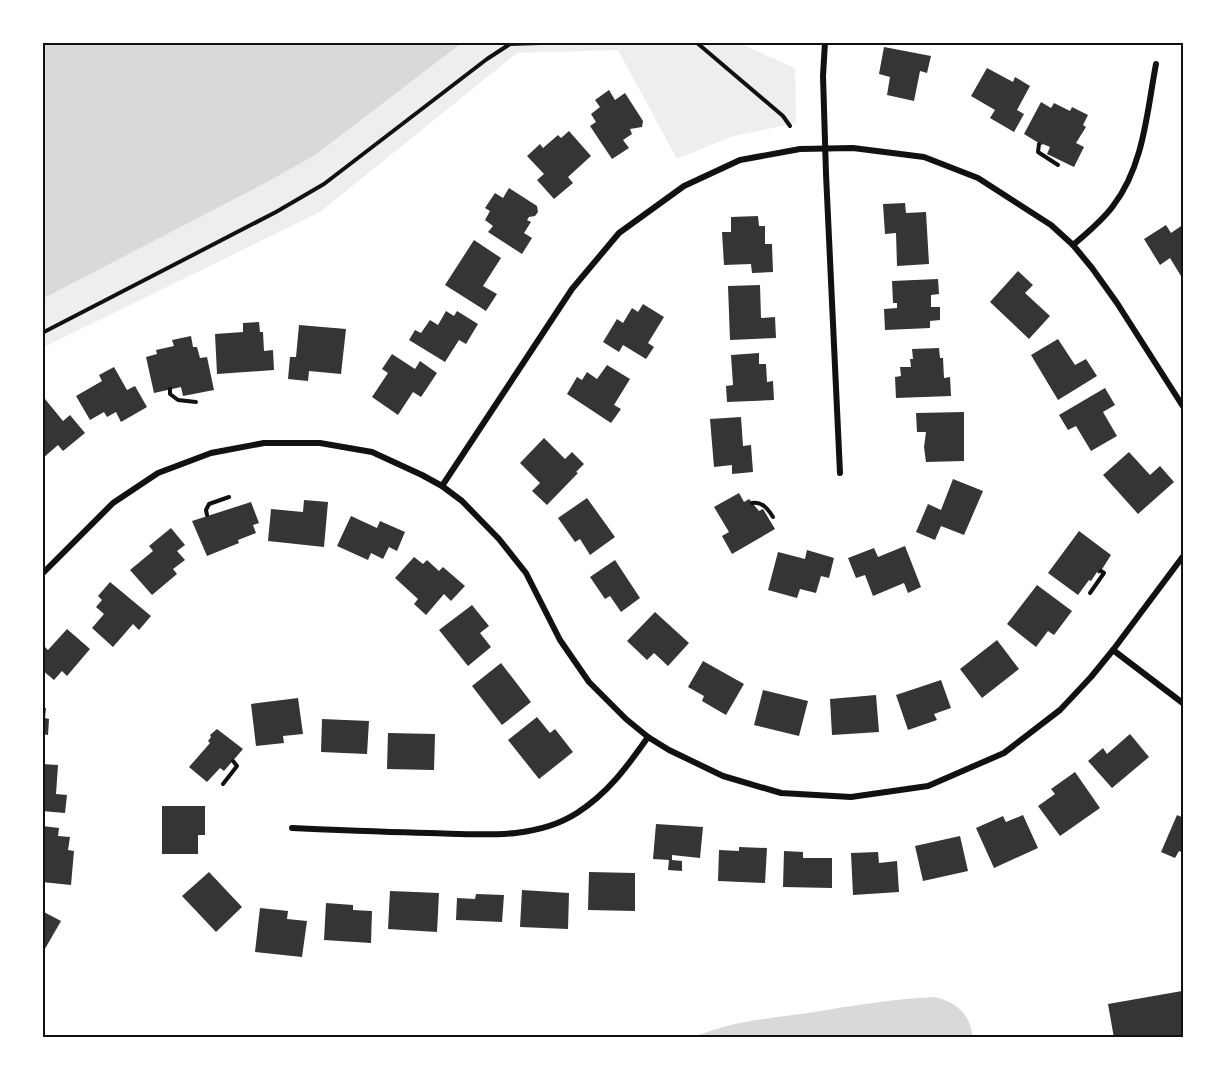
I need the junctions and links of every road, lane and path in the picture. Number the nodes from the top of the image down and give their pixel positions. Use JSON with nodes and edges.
{"nodes":[{"id":1,"x":570,"y":42,"type":"edge"},
{"id":2,"x":696,"y":42,"type":"edge"},
{"id":3,"x":825,"y":42,"type":"edge"},
{"id":4,"x":1156,"y":64,"type":"dead end"},
{"id":5,"x":790,"y":126,"type":"dead end"},
{"id":6,"x":1039,"y":144,"type":"dead end"},
{"id":7,"x":825,"y":148,"type":"junction"},
{"id":8,"x":1058,"y":165,"type":"dead end"},
{"id":9,"x":1073,"y":245,"type":"junction"},
{"id":10,"x":42,"y":333,"type":"edge"},
{"id":11,"x":170,"y":389,"type":"dead end"},
{"id":12,"x":196,"y":402,"type":"dead end"},
{"id":13,"x":1184,"y":408,"type":"edge"},
{"id":14,"x":840,"y":473,"type":"dead end"},
{"id":15,"x":442,"y":486,"type":"junction"},
{"id":16,"x":229,"y":497,"type":"dead end"},
{"id":17,"x":752,"y":502,"type":"dead end"},
{"id":18,"x":207,"y":515,"type":"dead end"},
{"id":19,"x":773,"y":517,"type":"dead end"},
{"id":20,"x":1184,"y":555,"type":"edge"},
{"id":21,"x":1101,"y":572,"type":"dead end"},
{"id":22,"x":42,"y":574,"type":"edge"},
{"id":23,"x":1090,"y":593,"type":"dead end"},
{"id":24,"x":1113,"y":650,"type":"junction"},
{"id":25,"x":1184,"y":704,"type":"edge"},
{"id":26,"x":648,"y":737,"type":"junction"},
{"id":27,"x":233,"y":761,"type":"dead end"},
{"id":28,"x":223,"y":784,"type":"dead end"},
{"id":29,"x":292,"y":828,"type":"dead end"}],
"edges":[{"from":1,"to":10,"type":"path"},
{"from":2,"to":5,"type":"path"},
{"from":3,"to":7,"type":"street"},
{"from":4,"to":9,"type":"street"},
{"from":6,"to":8,"type":"path"},
{"from":7,"to":9,"type":"street"},
{"from":7,"to":14,"type":"street"},
{"from":7,"to":15,"type":"street"},
{"from":9,"to":13,"type":"street"},
{"from":11,"to":12,"type":"path"},
{"from":15,"to":22,"type":"street"},
{"from":15,"to":26,"type":"street"},
{"from":16,"to":18,"type":"path"},
{"from":17,"to":19,"type":"path"},
{"from":20,"to":24,"type":"street"},
{"from":21,"to":23,"type":"path"},
{"from":24,"to":25,"type":"street"},
{"from":24,"to":26,"type":"street"},
{"from":26,"to":29,"type":"street"},
{"from":27,"to":28,"type":"path"}]}
